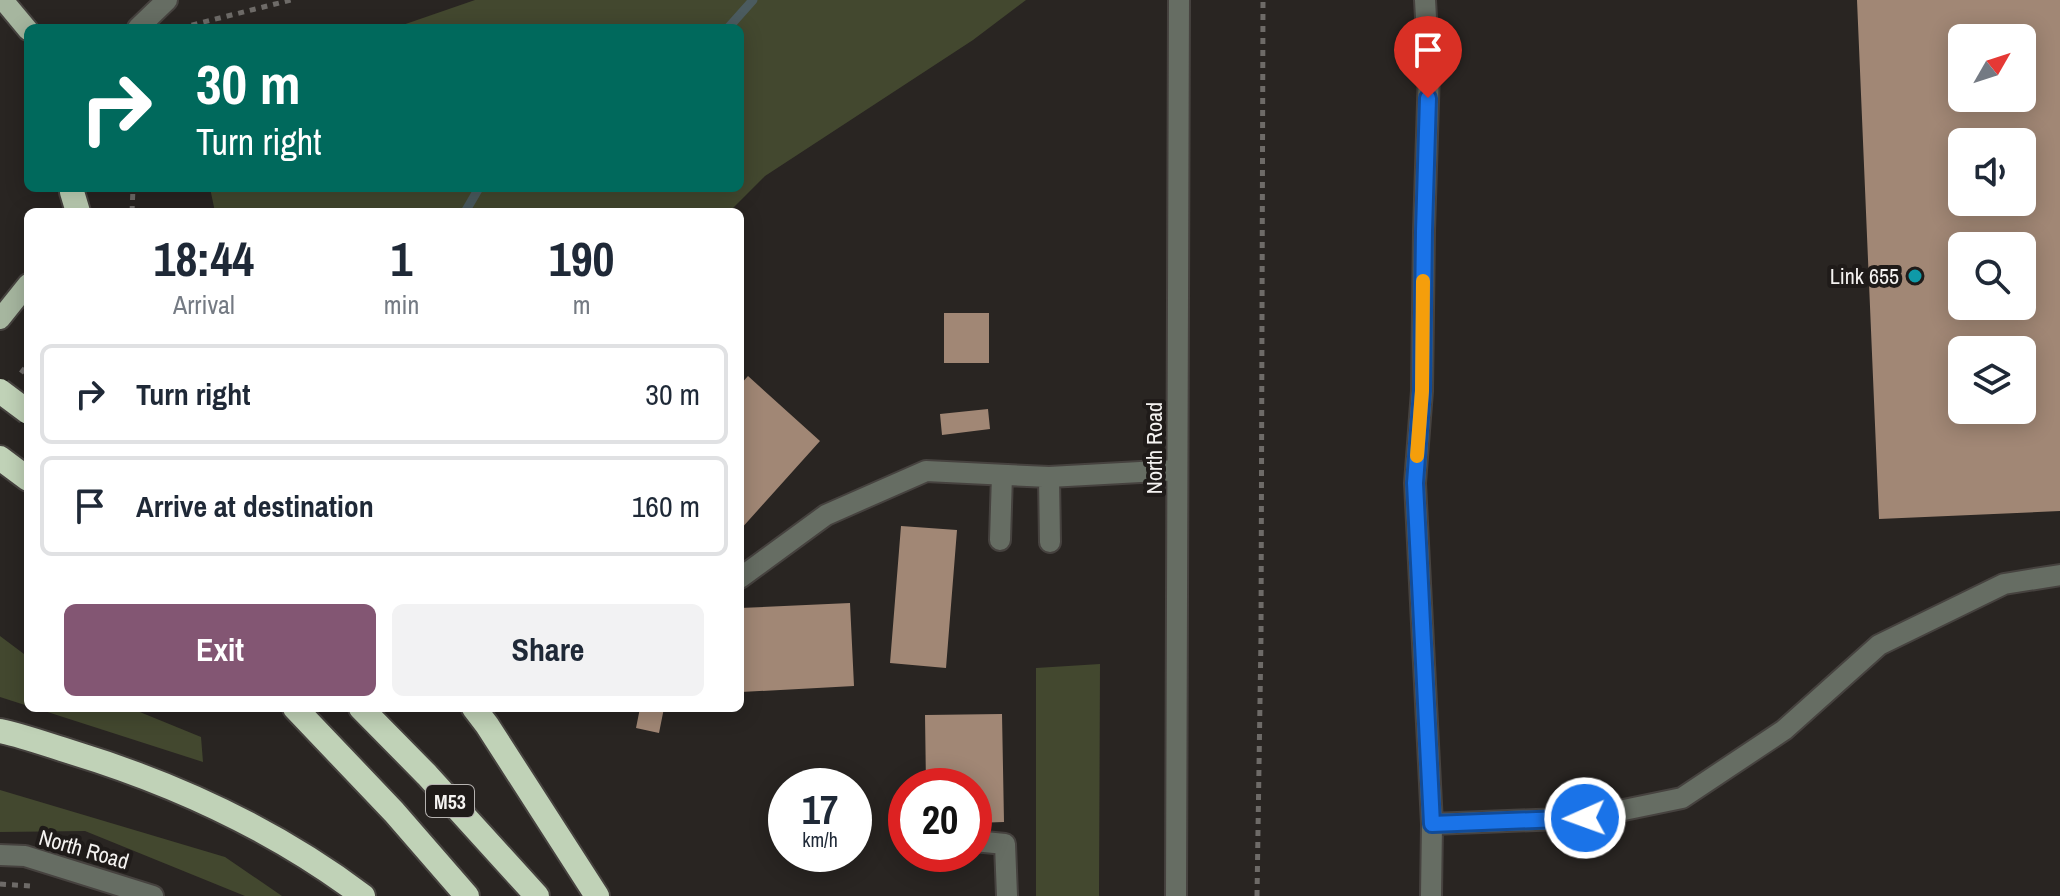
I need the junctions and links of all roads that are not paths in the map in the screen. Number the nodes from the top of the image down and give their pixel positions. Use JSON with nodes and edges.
{"nodes":[{"id":1,"x":3,"y":0,"type":"edge"},
{"id":2,"x":167,"y":0,"type":"edge"},
{"id":3,"x":1179,"y":0,"type":"edge"},
{"id":4,"x":1425,"y":0,"type":"edge"},
{"id":5,"x":142,"y":24,"type":"edge"},
{"id":6,"x":24,"y":25,"type":"edge"},
{"id":7,"x":24,"y":289,"type":"edge"},
{"id":8,"x":0,"y":319,"type":"edge"},
{"id":9,"x":0,"y":391,"type":"edge"},
{"id":10,"x":24,"y":409,"type":"edge"},
{"id":11,"x":0,"y":458,"type":"edge"},
{"id":12,"x":1177,"y":470,"type":"junction"},
{"id":13,"x":1002,"y":475,"type":"junction"},
{"id":14,"x":24,"y":476,"type":"edge"},
{"id":15,"x":1049,"y":477,"type":"junction"},
{"id":16,"x":1000,"y":540,"type":"dead end"},
{"id":17,"x":1050,"y":542,"type":"dead end"},
{"id":18,"x":744,"y":575,"type":"edge"},
{"id":19,"x":2060,"y":575,"type":"edge"},
{"id":20,"x":299,"y":712,"type":"edge"},
{"id":21,"x":365,"y":712,"type":"edge"},
{"id":22,"x":477,"y":712,"type":"edge"},
{"id":23,"x":0,"y":731,"type":"edge"},
{"id":24,"x":1432,"y":824,"type":"junction"},
{"id":25,"x":992,"y":843,"type":"edge"},
{"id":26,"x":0,"y":855,"type":"edge"},
{"id":27,"x":153,"y":896,"type":"edge"},
{"id":28,"x":363,"y":896,"type":"edge"},
{"id":29,"x":467,"y":896,"type":"edge"},
{"id":30,"x":537,"y":896,"type":"edge"},
{"id":31,"x":597,"y":896,"type":"edge"},
{"id":32,"x":1007,"y":896,"type":"edge"},
{"id":33,"x":1176,"y":896,"type":"edge"},
{"id":34,"x":1431,"y":896,"type":"edge"}],
"edges":[{"from":1,"to":6,"type":"main road"},
{"from":2,"to":5,"type":"street"},
{"from":3,"to":12,"type":"street","name":"North Road"},
{"from":4,"to":24,"type":"street"},
{"from":7,"to":8,"type":"main road"},
{"from":9,"to":10,"type":"highway","bridge":true},
{"from":11,"to":14,"type":"highway"},
{"from":12,"to":15,"type":"street"},
{"from":12,"to":33,"type":"street","name":"North Road"},
{"from":13,"to":15,"type":"street"},
{"from":13,"to":16,"type":"street"},
{"from":13,"to":18,"type":"street"},
{"from":15,"to":17,"type":"street"},
{"from":19,"to":24,"type":"street"},
{"from":20,"to":29,"type":"highway","number":"M53"},
{"from":21,"to":30,"type":"highway","number":"M53"},
{"from":22,"to":31,"type":"highway"},
{"from":23,"to":28,"type":"highway"},
{"from":24,"to":34,"type":"street"},
{"from":25,"to":32,"type":"street"},
{"from":26,"to":27,"type":"street","name":"North Road"}]}
